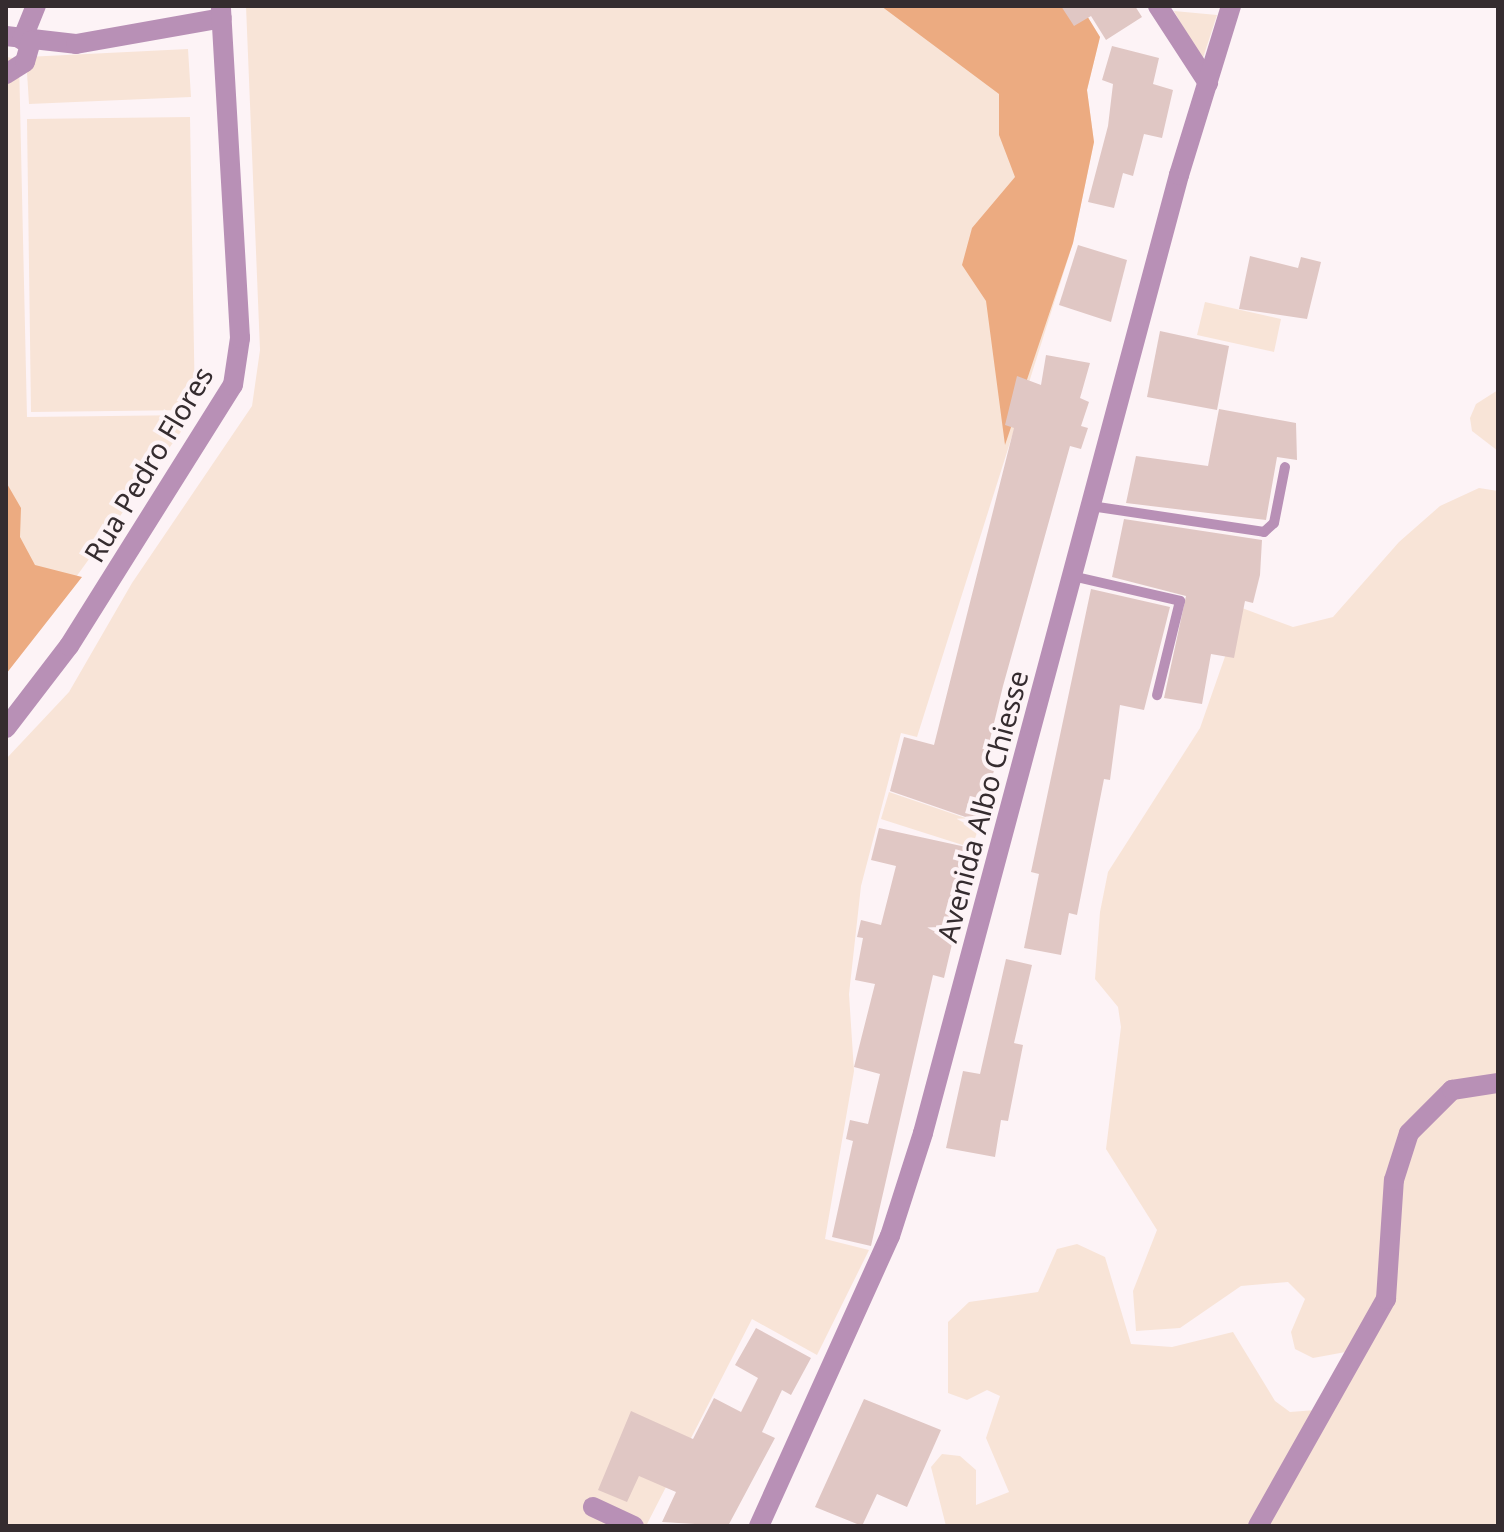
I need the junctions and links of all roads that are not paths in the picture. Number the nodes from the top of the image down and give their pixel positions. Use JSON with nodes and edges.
{"nodes":[{"id":1,"x":36,"y":6,"type":"edge"},
{"id":2,"x":1158,"y":6,"type":"edge"},
{"id":3,"x":1231,"y":6,"type":"edge"},
{"id":4,"x":221,"y":12,"type":"edge"},
{"id":5,"x":19,"y":39,"type":"edge"},
{"id":6,"x":6,"y":74,"type":"edge"},
{"id":7,"x":1208,"y":83,"type":"junction"},
{"id":8,"x":1285,"y":467,"type":"dead end"},
{"id":9,"x":1091,"y":506,"type":"junction"},
{"id":10,"x":1072,"y":576,"type":"junction"},
{"id":11,"x":1157,"y":695,"type":"dead end"},
{"id":12,"x":6,"y":728,"type":"edge"},
{"id":13,"x":1498,"y":1083,"type":"edge"},
{"id":14,"x":593,"y":1507,"type":"dead end"},
{"id":15,"x":634,"y":1526,"type":"edge"},
{"id":16,"x":759,"y":1526,"type":"edge"},
{"id":17,"x":1258,"y":1526,"type":"edge"}],
"edges":[{"from":1,"to":5,"type":"street"},
{"from":2,"to":7,"type":"street"},
{"from":3,"to":7,"type":"street","name":"Avenida Albo Chiesse"},
{"from":4,"to":5,"type":"street"},
{"from":4,"to":12,"type":"street","name":"Rua Pedro Flores"},
{"from":5,"to":6,"type":"street"},
{"from":7,"to":9,"type":"street","name":"Avenida Albo Chiesse"},
{"from":8,"to":9,"type":"lane"},
{"from":9,"to":10,"type":"street","name":"Avenida Albo Chiesse"},
{"from":10,"to":11,"type":"lane"},
{"from":10,"to":16,"type":"street","name":"Avenida Albo Chiesse"},
{"from":13,"to":17,"type":"street"},
{"from":14,"to":15,"type":"street"}]}
